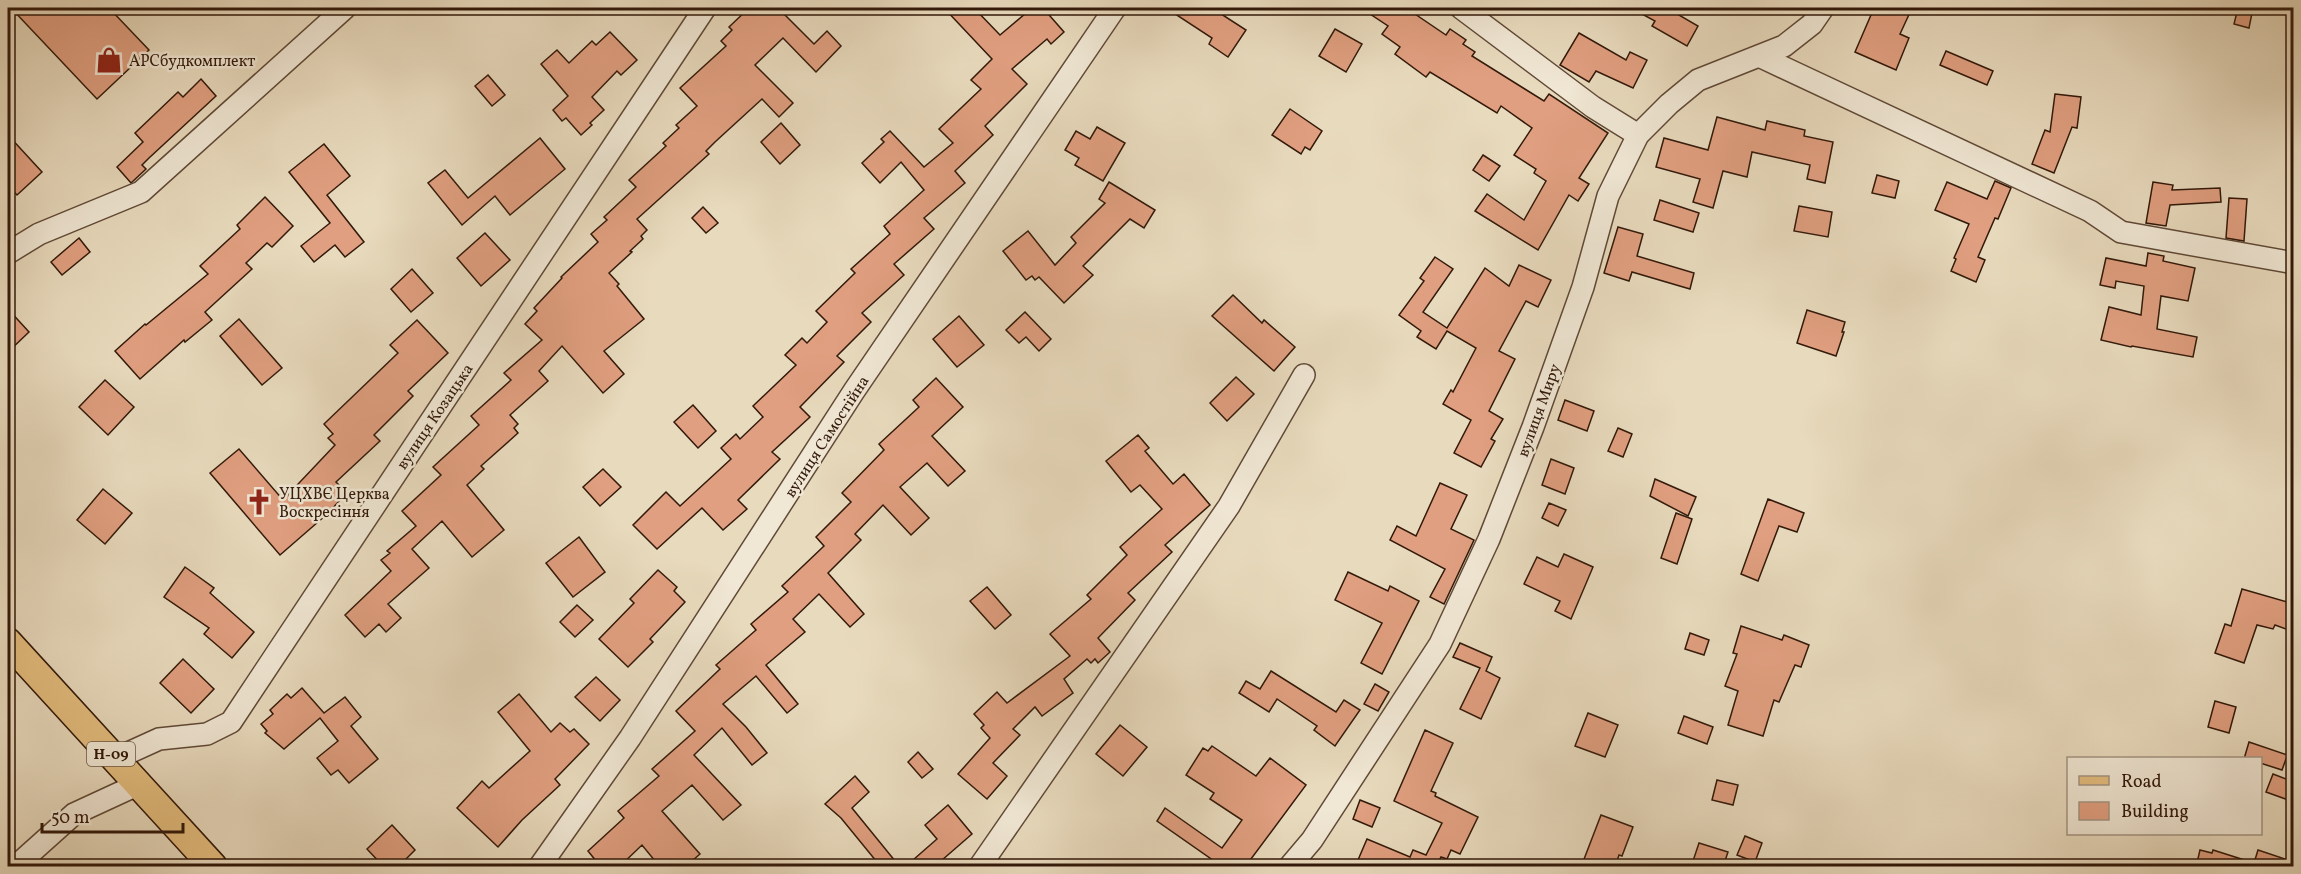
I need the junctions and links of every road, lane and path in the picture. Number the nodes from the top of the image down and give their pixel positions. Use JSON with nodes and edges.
{"nodes":[{"id":1,"x":345,"y":8,"type":"edge"},
{"id":2,"x":705,"y":8,"type":"edge"},
{"id":3,"x":1115,"y":8,"type":"edge"},
{"id":4,"x":1461,"y":8,"type":"edge"},
{"id":5,"x":1823,"y":8,"type":"edge"},
{"id":6,"x":1761,"y":57,"type":"junction"},
{"id":7,"x":1638,"y":135,"type":"junction"},
{"id":8,"x":8,"y":254,"type":"edge"},
{"id":9,"x":2294,"y":263,"type":"edge"},
{"id":10,"x":1304,"y":375,"type":"dead end"},
{"id":11,"x":8,"y":642,"type":"edge"},
{"id":12,"x":116,"y":759,"type":"junction"},
{"id":13,"x":139,"y":784,"type":"junction"},
{"id":14,"x":16,"y":867,"type":"edge"},
{"id":15,"x":213,"y":867,"type":"edge"},
{"id":16,"x":540,"y":867,"type":"edge"},
{"id":17,"x":980,"y":867,"type":"edge"},
{"id":18,"x":1290,"y":867,"type":"edge"}],
"edges":[{"from":1,"to":8,"type":"street"},
{"from":2,"to":12,"type":"street","name":"вулиця Козацька"},
{"from":3,"to":16,"type":"street","name":"вулиця Самостійна"},
{"from":4,"to":7,"type":"street"},
{"from":5,"to":6,"type":"street","name":"вулиця Миру"},
{"from":6,"to":7,"type":"street","name":"вулиця Миру"},
{"from":6,"to":9,"type":"street"},
{"from":7,"to":18,"type":"street","name":"вулиця Миру"},
{"from":10,"to":17,"type":"street"},
{"from":11,"to":12,"type":"main road","number":"Н-09"},
{"from":12,"to":13,"type":"main road","number":"Н-09"},
{"from":13,"to":14,"type":"street"},
{"from":13,"to":15,"type":"main road","number":"Н-09"}]}
